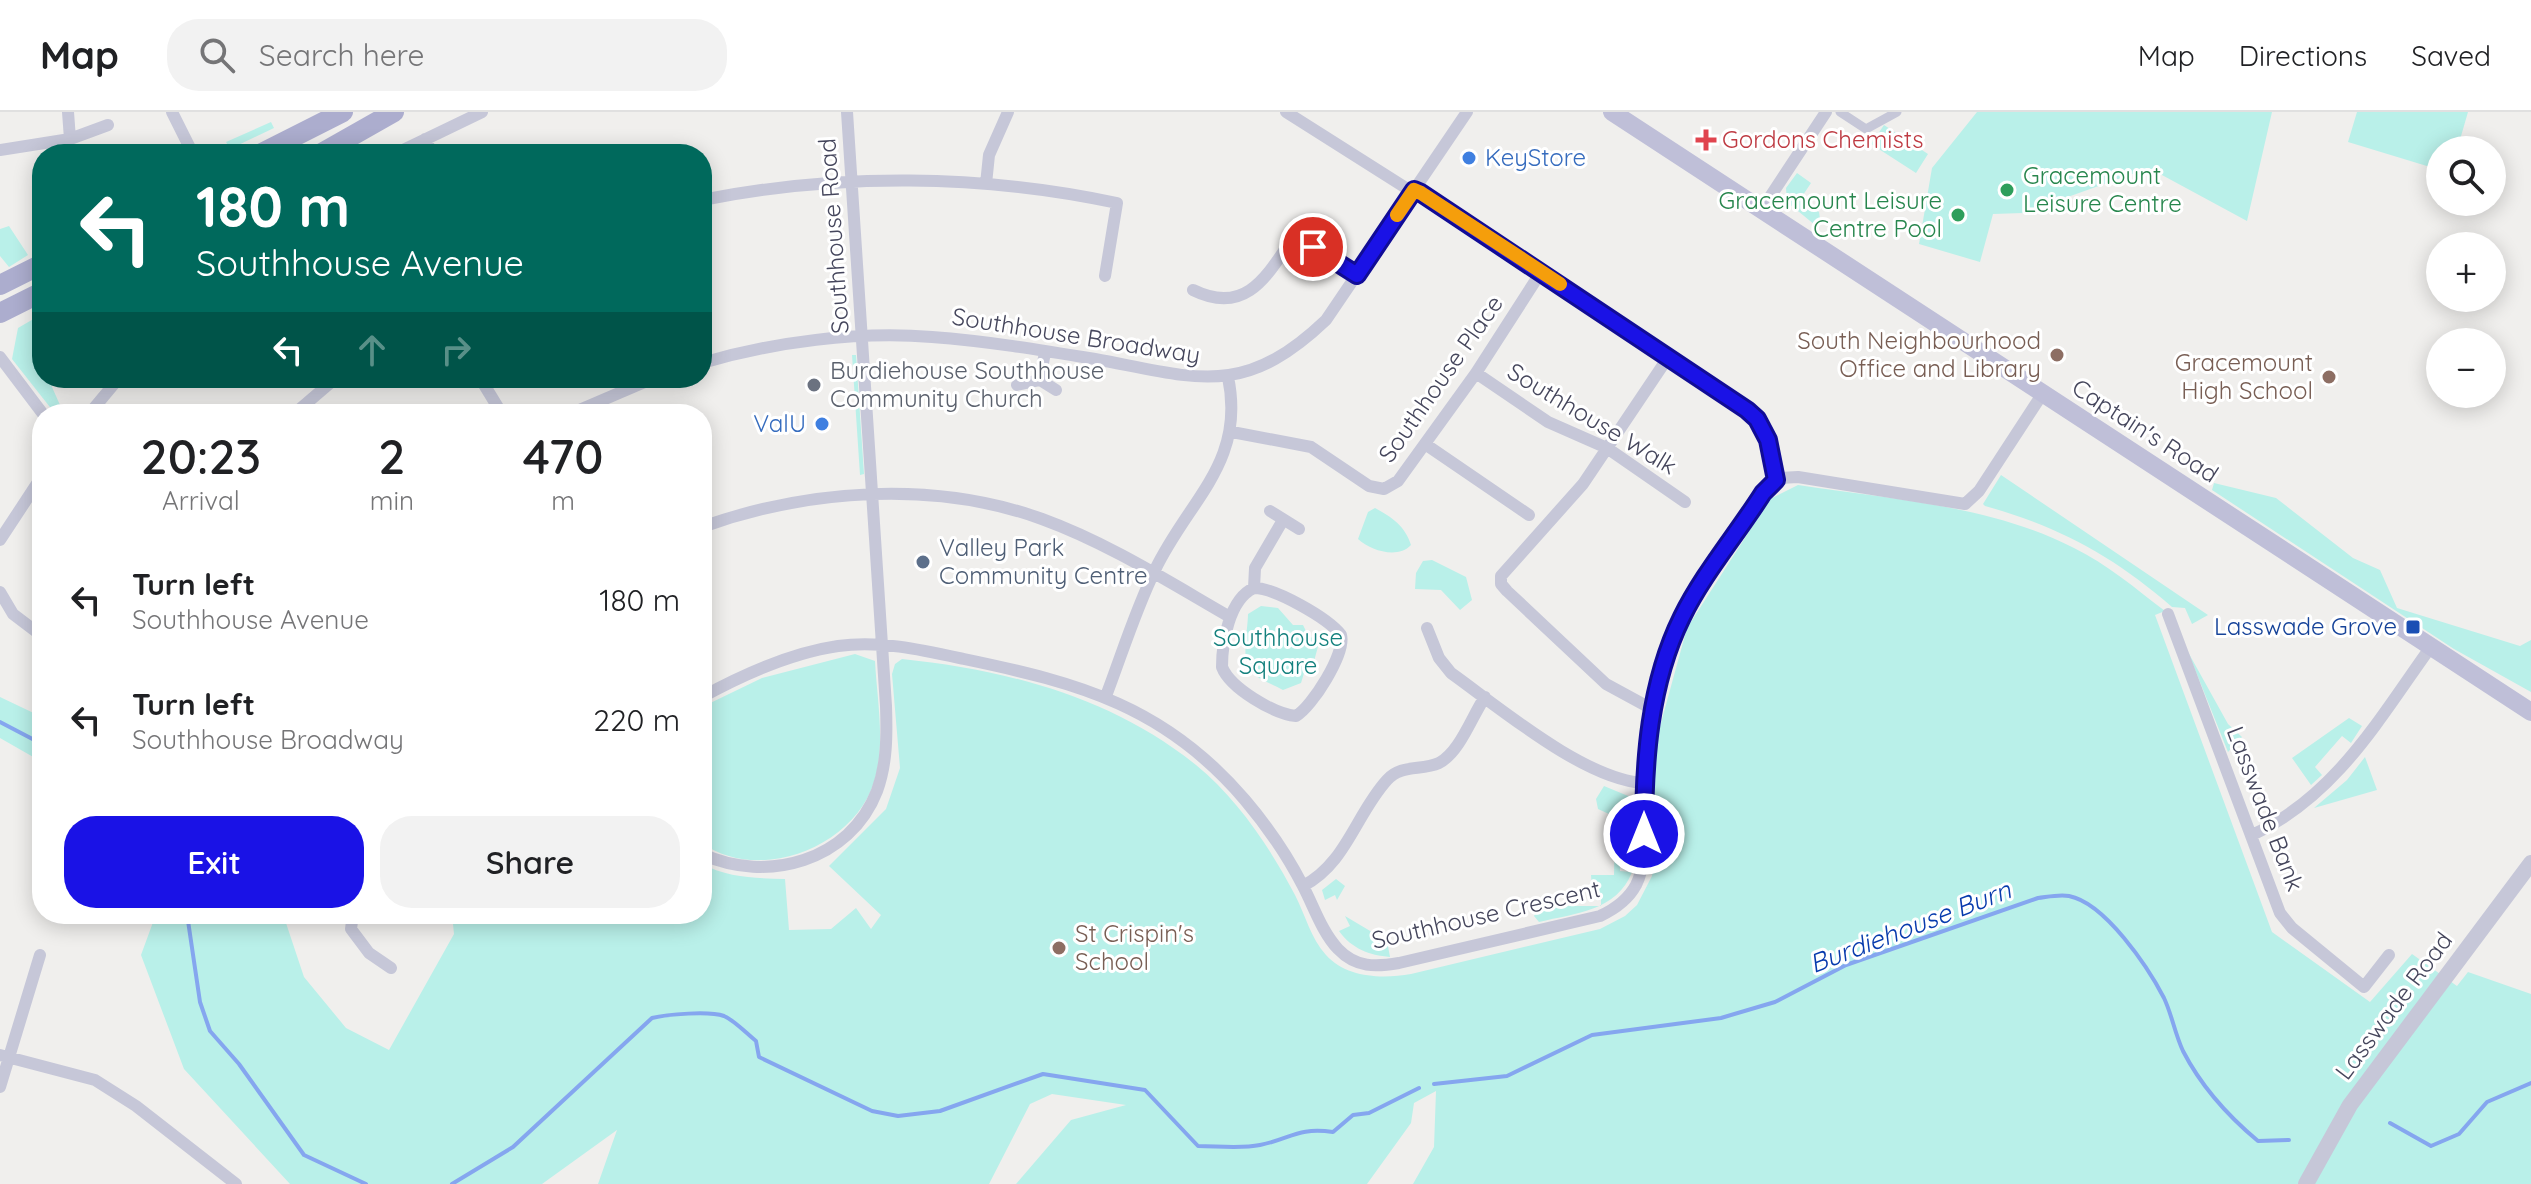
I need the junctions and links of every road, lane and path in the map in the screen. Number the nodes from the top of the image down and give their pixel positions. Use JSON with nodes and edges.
{"nodes":[{"id":1,"x":68,"y":112,"type":"edge"},
{"id":2,"x":172,"y":112,"type":"edge"},
{"id":3,"x":343,"y":112,"type":"edge"},
{"id":4,"x":394,"y":112,"type":"edge"},
{"id":5,"x":482,"y":112,"type":"edge"},
{"id":6,"x":847,"y":112,"type":"edge"},
{"id":7,"x":1008,"y":112,"type":"edge"},
{"id":8,"x":1286,"y":112,"type":"edge"},
{"id":9,"x":1467,"y":112,"type":"edge"},
{"id":10,"x":1612,"y":112,"type":"edge"},
{"id":11,"x":1826,"y":112,"type":"edge"},
{"id":12,"x":1840,"y":112,"type":"edge"},
{"id":13,"x":1897,"y":112,"type":"edge"},
{"id":14,"x":108,"y":125,"type":"dead end"},
{"id":15,"x":70,"y":139,"type":"junction"},
{"id":16,"x":425,"y":139,"type":"junction"},
{"id":17,"x":38,"y":144,"type":"edge"},
{"id":18,"x":188,"y":144,"type":"edge"},
{"id":19,"x":280,"y":144,"type":"edge"},
{"id":20,"x":338,"y":144,"type":"edge"},
{"id":21,"x":415,"y":144,"type":"edge"},
{"id":22,"x":428,"y":144,"type":"edge"},
{"id":23,"x":32,"y":145,"type":"edge"},
{"id":24,"x":0,"y":150,"type":"edge"},
{"id":25,"x":851,"y":180,"type":"junction"},
{"id":26,"x":986,"y":184,"type":"junction"},
{"id":27,"x":1414,"y":190,"type":"junction"},
{"id":28,"x":712,"y":198,"type":"edge"},
{"id":29,"x":1762,"y":209,"type":"junction"},
{"id":30,"x":32,"y":269,"type":"edge"},
{"id":31,"x":1541,"y":272,"type":"junction"},
{"id":32,"x":1357,"y":275,"type":"junction"},
{"id":33,"x":1105,"y":276,"type":"dead end"},
{"id":34,"x":0,"y":285,"type":"edge"},
{"id":35,"x":1193,"y":290,"type":"dead end"},
{"id":36,"x":32,"y":297,"type":"edge"},
{"id":37,"x":0,"y":313,"type":"edge"},
{"id":38,"x":863,"y":336,"type":"junction"},
{"id":39,"x":1045,"y":352,"type":"junction"},
{"id":40,"x":1669,"y":356,"type":"junction"},
{"id":41,"x":0,"y":357,"type":"edge"},
{"id":42,"x":712,"y":361,"type":"edge"},
{"id":43,"x":1476,"y":373,"type":"junction"},
{"id":44,"x":1228,"y":377,"type":"junction"},
{"id":45,"x":1040,"y":380,"type":"junction"},
{"id":46,"x":1017,"y":385,"type":"dead end"},
{"id":47,"x":111,"y":388,"type":"edge"},
{"id":48,"x":324,"y":388,"type":"edge"},
{"id":49,"x":631,"y":388,"type":"edge"},
{"id":50,"x":1056,"y":390,"type":"dead end"},
{"id":51,"x":2043,"y":393,"type":"junction"},
{"id":52,"x":35,"y":404,"type":"edge"},
{"id":53,"x":97,"y":404,"type":"edge"},
{"id":54,"x":306,"y":404,"type":"edge"},
{"id":55,"x":593,"y":404,"type":"edge"},
{"id":56,"x":1232,"y":432,"type":"junction"},
{"id":57,"x":1425,"y":444,"type":"junction"},
{"id":58,"x":1607,"y":448,"type":"junction"},
{"id":59,"x":1776,"y":480,"type":"junction"},
{"id":60,"x":32,"y":491,"type":"edge"},
{"id":61,"x":873,"y":494,"type":"junction"},
{"id":62,"x":1685,"y":502,"type":"dead end"},
{"id":63,"x":1270,"y":511,"type":"dead end"},
{"id":64,"x":1529,"y":515,"type":"dead end"},
{"id":65,"x":1283,"y":520,"type":"junction"},
{"id":66,"x":712,"y":524,"type":"edge"},
{"id":67,"x":1299,"y":529,"type":"dead end"},
{"id":68,"x":0,"y":540,"type":"edge"},
{"id":69,"x":1154,"y":573,"type":"junction"},
{"id":70,"x":1254,"y":588,"type":"junction"},
{"id":71,"x":0,"y":592,"type":"edge"},
{"id":72,"x":1230,"y":617,"type":"junction"},
{"id":73,"x":2174,"y":618,"type":"dead end"},
{"id":74,"x":32,"y":628,"type":"edge"},
{"id":75,"x":1427,"y":628,"type":"dead end"},
{"id":76,"x":881,"y":645,"type":"junction"},
{"id":77,"x":2430,"y":648,"type":"junction"},
{"id":78,"x":712,"y":692,"type":"edge"},
{"id":79,"x":1106,"y":696,"type":"junction"},
{"id":80,"x":1485,"y":697,"type":"junction"},
{"id":81,"x":1652,"y":709,"type":"junction"},
{"id":82,"x":2531,"y":712,"type":"edge"},
{"id":83,"x":1644,"y":783,"type":"junction"},
{"id":84,"x":2252,"y":835,"type":"junction"},
{"id":85,"x":712,"y":857,"type":"edge"},
{"id":86,"x":2531,"y":863,"type":"edge"},
{"id":87,"x":1303,"y":886,"type":"junction"},
{"id":88,"x":352,"y":924,"type":"edge"},
{"id":89,"x":40,"y":955,"type":"dead end"},
{"id":90,"x":2389,"y":955,"type":"dead end"},
{"id":91,"x":391,"y":968,"type":"dead end"},
{"id":92,"x":4,"y":1056,"type":"edge"},
{"id":93,"x":0,"y":1087,"type":"edge"},
{"id":94,"x":236,"y":1184,"type":"edge"},
{"id":95,"x":2306,"y":1184,"type":"edge"}],
"edges":[{"from":1,"to":15,"type":"street"},
{"from":2,"to":18,"type":"street"},
{"from":3,"to":19,"type":"main road"},
{"from":4,"to":20,"type":"main road"},
{"from":5,"to":16,"type":"street"},
{"from":6,"to":25,"type":"street","name":"Southhouse Road"},
{"from":7,"to":26,"type":"street"},
{"from":8,"to":27,"type":"street"},
{"from":9,"to":27,"type":"street","name":"Southhouse Broadway"},
{"from":10,"to":29,"type":"main road","name":"Captain's Road"},
{"from":11,"to":29,"type":"street"},
{"from":12,"to":13,"type":"street"},
{"from":14,"to":15,"type":"street"},
{"from":15,"to":17,"type":"street"},
{"from":16,"to":21,"type":"street"},
{"from":16,"to":22,"type":"street"},
{"from":23,"to":24,"type":"street"},
{"from":25,"to":26,"type":"street"},
{"from":25,"to":28,"type":"street"},
{"from":25,"to":38,"type":"street","name":"Southhouse Road"},
{"from":26,"to":33,"type":"street"},
{"from":27,"to":31,"type":"street"},
{"from":27,"to":32,"type":"street","name":"Southhouse Broadway"},
{"from":29,"to":51,"type":"main road","name":"Captain's Road"},
{"from":30,"to":34,"type":"main road"},
{"from":31,"to":40,"type":"street"},
{"from":31,"to":43,"type":"street","name":"Southhouse Place"},
{"from":32,"to":35,"type":"street"},
{"from":32,"to":44,"type":"street","name":"Southhouse Broadway"},
{"from":36,"to":37,"type":"main road"},
{"from":38,"to":39,"type":"street","name":"Southhouse Broadway"},
{"from":38,"to":42,"type":"street","name":"Southhouse Broadway"},
{"from":38,"to":61,"type":"street","name":"Southhouse Road"},
{"from":39,"to":44,"type":"street","name":"Southhouse Broadway"},
{"from":39,"to":45,"type":"street"},
{"from":40,"to":58,"type":"street"},
{"from":40,"to":59,"type":"street"},
{"from":41,"to":52,"type":"street"},
{"from":43,"to":57,"type":"street","name":"Southhouse Place"},
{"from":43,"to":58,"type":"street","name":"Southhouse Walk"},
{"from":44,"to":56,"type":"street"},
{"from":45,"to":46,"type":"street"},
{"from":45,"to":50,"type":"street"},
{"from":47,"to":53,"type":"street"},
{"from":48,"to":54,"type":"street"},
{"from":49,"to":55,"type":"street"},
{"from":51,"to":59,"type":"street"},
{"from":51,"to":77,"type":"main road","name":"Captain's Road"},
{"from":56,"to":57,"type":"street","name":"Southhouse Place"},
{"from":56,"to":69,"type":"street"},
{"from":57,"to":64,"type":"street"},
{"from":58,"to":62,"type":"street","name":"Southhouse Walk"},
{"from":58,"to":81,"type":"street"},
{"from":59,"to":81,"type":"street","name":"Southhouse Crescent"},
{"from":60,"to":68,"type":"street"},
{"from":61,"to":66,"type":"street"},
{"from":61,"to":69,"type":"street"},
{"from":61,"to":76,"type":"street","name":"Southhouse Road"},
{"from":63,"to":65,"type":"street"},
{"from":65,"to":67,"type":"street"},
{"from":65,"to":70,"type":"street"},
{"from":69,"to":72,"type":"street"},
{"from":69,"to":79,"type":"street"},
{"from":70,"to":72,"type":"street"},
{"from":70,"to":72,"type":"street"},
{"from":71,"to":74,"type":"street"},
{"from":73,"to":84,"type":"street","name":"Lasswade Bank"},
{"from":75,"to":80,"type":"street"},
{"from":76,"to":78,"type":"street","name":"Southhouse Crescent"},
{"from":76,"to":79,"type":"street","name":"Southhouse Crescent"},
{"from":76,"to":85,"type":"street","name":"Southhouse Road"},
{"from":77,"to":82,"type":"main road","name":"Captain's Road"},
{"from":77,"to":84,"type":"street"},
{"from":79,"to":87,"type":"street","name":"Southhouse Crescent"},
{"from":80,"to":83,"type":"street"},
{"from":80,"to":87,"type":"street"},
{"from":81,"to":83,"type":"street","name":"Southhouse Crescent"},
{"from":83,"to":87,"type":"street","name":"Southhouse Crescent"},
{"from":84,"to":90,"type":"street","name":"Lasswade Bank"},
{"from":86,"to":95,"type":"street","name":"Lasswade Road"},
{"from":88,"to":91,"type":"street"},
{"from":89,"to":92,"type":"street"},
{"from":92,"to":93,"type":"street"},
{"from":92,"to":94,"type":"street"}]}
